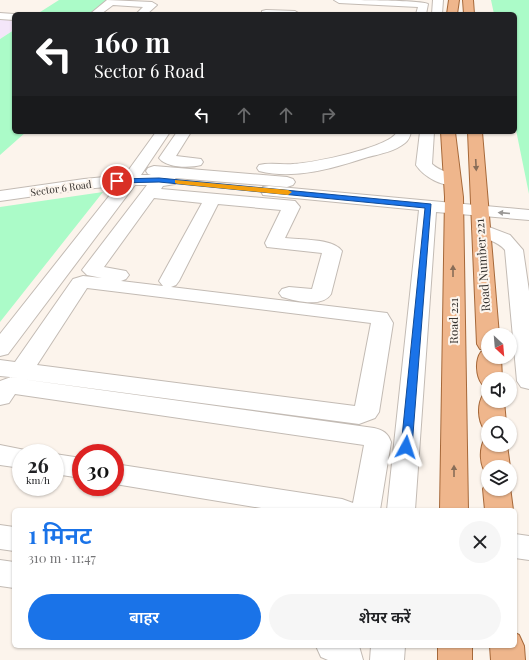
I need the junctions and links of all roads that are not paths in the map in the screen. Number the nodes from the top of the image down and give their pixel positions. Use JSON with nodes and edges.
{"nodes":[{"id":1,"x":339,"y":0,"type":"edge"},
{"id":2,"x":438,"y":0,"type":"edge"},
{"id":3,"x":454,"y":0,"type":"edge"},
{"id":4,"x":468,"y":0,"type":"edge"},
{"id":5,"x":111,"y":1,"type":"edge"},
{"id":6,"x":270,"y":6,"type":"dead end"},
{"id":7,"x":97,"y":12,"type":"edge"},
{"id":8,"x":143,"y":12,"type":"edge"},
{"id":9,"x":267,"y":12,"type":"edge"},
{"id":10,"x":421,"y":12,"type":"edge"},
{"id":11,"x":437,"y":12,"type":"edge"},
{"id":12,"x":452,"y":12,"type":"edge"},
{"id":13,"x":469,"y":12,"type":"edge"},
{"id":14,"x":0,"y":16,"type":"edge"},
{"id":15,"x":12,"y":17,"type":"edge"},
{"id":16,"x":162,"y":134,"type":"edge"},
{"id":17,"x":183,"y":134,"type":"edge"},
{"id":18,"x":403,"y":134,"type":"edge"},
{"id":19,"x":427,"y":134,"type":"edge"},
{"id":20,"x":448,"y":134,"type":"edge"},
{"id":21,"x":475,"y":134,"type":"edge"},
{"id":22,"x":132,"y":175,"type":"junction"},
{"id":23,"x":161,"y":176,"type":"junction"},
{"id":24,"x":0,"y":187,"type":"edge"},
{"id":25,"x":453,"y":195,"type":"junction"},
{"id":26,"x":0,"y":196,"type":"edge"},
{"id":27,"x":213,"y":198,"type":"junction"},
{"id":28,"x":529,"y":203,"type":"edge"},
{"id":29,"x":428,"y":206,"type":"junction"},
{"id":30,"x":479,"y":213,"type":"junction"},
{"id":31,"x":529,"y":215,"type":"edge"},
{"id":32,"x":169,"y":280,"type":"junction"},
{"id":33,"x":379,"y":318,"type":"junction"},
{"id":34,"x":418,"y":322,"type":"junction"},
{"id":35,"x":487,"y":328,"type":"edge"},
{"id":36,"x":0,"y":349,"type":"edge"},
{"id":37,"x":527,"y":357,"type":"edge"},
{"id":38,"x":11,"y":369,"type":"edge"},
{"id":39,"x":529,"y":381,"type":"edge"},
{"id":40,"x":0,"y":396,"type":"edge"},
{"id":41,"x":0,"y":455,"type":"edge"},
{"id":42,"x":12,"y":457,"type":"edge"},
{"id":43,"x":124,"y":475,"type":"edge"},
{"id":44,"x":498,"y":496,"type":"edge"},
{"id":45,"x":329,"y":508,"type":"edge"},
{"id":46,"x":366,"y":508,"type":"edge"},
{"id":47,"x":400,"y":508,"type":"edge"},
{"id":48,"x":454,"y":508,"type":"edge"},
{"id":49,"x":499,"y":508,"type":"edge"},
{"id":50,"x":0,"y":537,"type":"edge"},
{"id":51,"x":12,"y":539,"type":"edge"},
{"id":52,"x":517,"y":546,"type":"edge"},
{"id":53,"x":529,"y":548,"type":"edge"},
{"id":54,"x":0,"y":573,"type":"edge"},
{"id":55,"x":12,"y":575,"type":"edge"},
{"id":56,"x":338,"y":648,"type":"edge"},
{"id":57,"x":388,"y":648,"type":"edge"},
{"id":58,"x":455,"y":648,"type":"edge"},
{"id":59,"x":507,"y":648,"type":"edge"},
{"id":60,"x":346,"y":660,"type":"edge"},
{"id":61,"x":387,"y":660,"type":"edge"},
{"id":62,"x":455,"y":660,"type":"edge"},
{"id":63,"x":508,"y":660,"type":"edge"}],
"edges":[{"from":1,"to":10,"type":"street"},
{"from":2,"to":11,"type":"street"},
{"from":3,"to":12,"type":"main road"},
{"from":4,"to":13,"type":"main road"},
{"from":5,"to":7,"type":"street"},
{"from":5,"to":8,"type":"street"},
{"from":6,"to":9,"type":"street"},
{"from":14,"to":15,"type":"street"},
{"from":16,"to":22,"type":"street"},
{"from":17,"to":23,"type":"street"},
{"from":18,"to":23,"type":"street"},
{"from":19,"to":25,"type":"street"},
{"from":20,"to":25,"type":"main road","name":"Road 221"},
{"from":21,"to":30,"type":"main road","one_way":true},
{"from":22,"to":23,"type":"street","name":"Sector 6 Road"},
{"from":22,"to":24,"type":"street","name":"Sector 6 Road"},
{"from":22,"to":26,"type":"street","name":"Sector 6 Road"},
{"from":22,"to":36,"type":"street"},
{"from":23,"to":25,"type":"street","name":"Sector 6 Road"},
{"from":23,"to":27,"type":"street"},
{"from":23,"to":29,"type":"street","name":"Sector 6 Road"},
{"from":23,"to":32,"type":"street"},
{"from":25,"to":29,"type":"street","name":"Sector 6 Road"},
{"from":25,"to":30,"type":"street","name":"Sector 6 Road"},
{"from":48,"to":25,"type":"main road","name":"Road 221","one_way":true},
{"from":27,"to":32,"type":"street"},
{"from":27,"to":32,"type":"street"},
{"from":28,"to":30,"type":"street"},
{"from":29,"to":34,"type":"street"},
{"from":31,"to":30,"type":"street","one_way":true},
{"from":30,"to":35,"type":"main road","name":"Road Number 221"},
{"from":30,"to":37,"type":"street"},
{"from":33,"to":34,"type":"street"},
{"from":33,"to":38,"type":"street"},
{"from":33,"to":38,"type":"street"},
{"from":34,"to":47,"type":"street"},
{"from":37,"to":39,"type":"street"},
{"from":40,"to":46,"type":"street"},
{"from":41,"to":42,"type":"street"},
{"from":43,"to":45,"type":"street"},
{"from":44,"to":49,"type":"main road"},
{"from":50,"to":51,"type":"street"},
{"from":52,"to":53,"type":"street"},
{"from":54,"to":55,"type":"street"},
{"from":56,"to":60,"type":"street"},
{"from":57,"to":61,"type":"street"},
{"from":58,"to":62,"type":"main road"},
{"from":59,"to":63,"type":"main road"}]}
